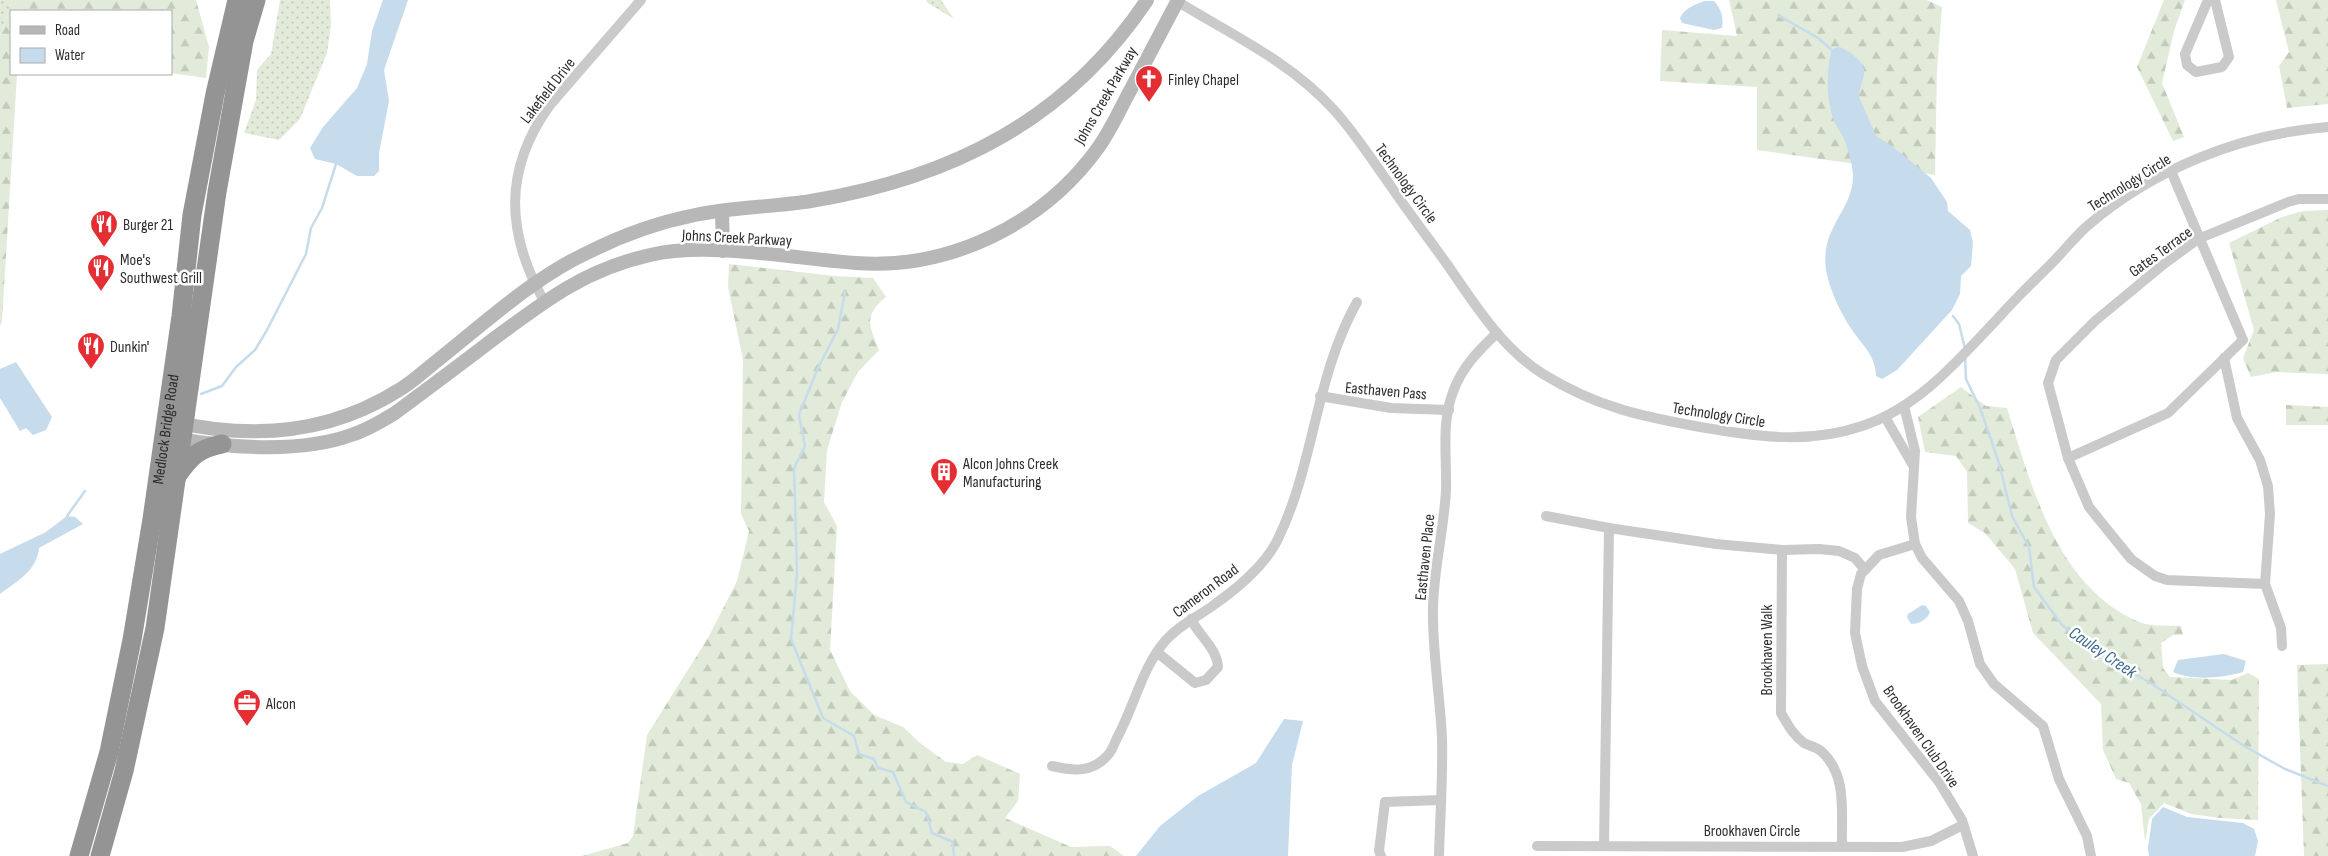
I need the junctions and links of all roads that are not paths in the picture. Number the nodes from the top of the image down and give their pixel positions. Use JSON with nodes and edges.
{"nodes":[{"id":1,"x":238,"y":0,"type":"edge"},
{"id":2,"x":256,"y":0,"type":"edge"},
{"id":3,"x":642,"y":0,"type":"edge"},
{"id":4,"x":1147,"y":0,"type":"edge"},
{"id":5,"x":1177,"y":0,"type":"edge"},
{"id":6,"x":2208,"y":0,"type":"edge"},
{"id":7,"x":2214,"y":0,"type":"edge"},
{"id":8,"x":2328,"y":127,"type":"edge"},
{"id":9,"x":2171,"y":171,"type":"junction"},
{"id":10,"x":2328,"y":199,"type":"edge"},
{"id":11,"x":722,"y":211,"type":"junction"},
{"id":12,"x":2198,"y":239,"type":"junction"},
{"id":13,"x":723,"y":251,"type":"junction"},
{"id":14,"x":535,"y":283,"type":"junction"},
{"id":15,"x":544,"y":301,"type":"junction"},
{"id":16,"x":1357,"y":302,"type":"dead end"},
{"id":17,"x":1497,"y":333,"type":"junction"},
{"id":18,"x":2224,"y":358,"type":"junction"},
{"id":19,"x":1320,"y":396,"type":"junction"},
{"id":20,"x":1904,"y":406,"type":"junction"},
{"id":21,"x":1448,"y":410,"type":"junction"},
{"id":22,"x":1885,"y":417,"type":"junction"},
{"id":23,"x":174,"y":430,"type":"junction"},
{"id":24,"x":1913,"y":440,"type":"junction"},
{"id":25,"x":222,"y":444,"type":"junction"},
{"id":26,"x":1902,"y":445,"type":"junction"},
{"id":27,"x":2068,"y":458,"type":"junction"},
{"id":28,"x":1914,"y":467,"type":"junction"},
{"id":29,"x":176,"y":476,"type":"junction"},
{"id":30,"x":1546,"y":516,"type":"dead end"},
{"id":31,"x":1609,"y":528,"type":"junction"},
{"id":32,"x":1915,"y":544,"type":"junction"},
{"id":33,"x":1782,"y":550,"type":"junction"},
{"id":34,"x":1865,"y":570,"type":"junction"},
{"id":35,"x":2265,"y":584,"type":"junction"},
{"id":36,"x":1191,"y":619,"type":"junction"},
{"id":37,"x":2282,"y":646,"type":"dead end"},
{"id":38,"x":1158,"y":653,"type":"junction"},
{"id":39,"x":1052,"y":766,"type":"dead end"},
{"id":40,"x":1440,"y":800,"type":"junction"},
{"id":41,"x":1963,"y":825,"type":"junction"},
{"id":42,"x":1842,"y":845,"type":"junction"},
{"id":43,"x":1537,"y":846,"type":"dead end"},
{"id":44,"x":1604,"y":846,"type":"junction"},
{"id":45,"x":79,"y":856,"type":"edge"},
{"id":46,"x":100,"y":856,"type":"edge"},
{"id":47,"x":1381,"y":856,"type":"edge"},
{"id":48,"x":1439,"y":856,"type":"edge"},
{"id":49,"x":1973,"y":856,"type":"edge"},
{"id":50,"x":2091,"y":856,"type":"edge"}],
"edges":[{"from":1,"to":23,"type":"highway","name":"Medlock Bridge Road"},
{"from":2,"to":23,"type":"highway","name":"Medlock Bridge Road"},
{"from":3,"to":14,"type":"street","name":"Lakefield Drive"},
{"from":4,"to":11,"type":"street","name":"Johns Creek Parkway"},
{"from":5,"to":13,"type":"street","name":"Johns Creek Parkway"},
{"from":5,"to":17,"type":"street","name":"Technology Circle"},
{"from":6,"to":7,"type":"street"},
{"from":8,"to":9,"type":"street","name":"Technology Circle"},
{"from":9,"to":12,"type":"street"},
{"from":9,"to":20,"type":"street","name":"Technology Circle"},
{"from":10,"to":12,"type":"street","name":"Gates Terrace"},
{"from":11,"to":13,"type":"street"},
{"from":11,"to":14,"type":"street","name":"Johns Creek Parkway"},
{"from":12,"to":18,"type":"street"},
{"from":12,"to":27,"type":"street","name":"Gates Terrace"},
{"from":13,"to":15,"type":"street","name":"Johns Creek Parkway"},
{"from":14,"to":15,"type":"street","name":"Lakefield Drive"},
{"from":14,"to":23,"type":"street","name":"Johns Creek Parkway"},
{"from":15,"to":25,"type":"street","name":"Johns Creek Parkway"},
{"from":16,"to":19,"type":"street","name":"Cameron Road"},
{"from":17,"to":21,"type":"street","name":"Easthaven Place"},
{"from":17,"to":22,"type":"street","name":"Technology Circle"},
{"from":18,"to":27,"type":"street"},
{"from":18,"to":35,"type":"street"},
{"from":19,"to":21,"type":"street","name":"Easthaven Pass"},
{"from":19,"to":36,"type":"street","name":"Cameron Road"},
{"from":20,"to":22,"type":"street","name":"Technology Circle"},
{"from":20,"to":24,"type":"street"},
{"from":21,"to":40,"type":"street","name":"Easthaven Place"},
{"from":22,"to":26,"type":"street"},
{"from":23,"to":25,"type":"street","name":"Johns Creek Parkway"},
{"from":23,"to":29,"type":"highway","name":"Medlock Bridge Road"},
{"from":23,"to":45,"type":"highway","name":"Medlock Bridge Road"},
{"from":24,"to":26,"type":"street"},
{"from":24,"to":28,"type":"street"},
{"from":25,"to":29,"type":"highway"},
{"from":26,"to":28,"type":"street"},
{"from":27,"to":35,"type":"street"},
{"from":28,"to":32,"type":"street"},
{"from":29,"to":46,"type":"highway","name":"Medlock Bridge Road"},
{"from":30,"to":31,"type":"street"},
{"from":31,"to":33,"type":"street"},
{"from":31,"to":44,"type":"street"},
{"from":32,"to":34,"type":"street","name":"Brookhaven Club Drive"},
{"from":32,"to":50,"type":"street"},
{"from":33,"to":34,"type":"street"},
{"from":33,"to":42,"type":"street","name":"Brookhaven Walk"},
{"from":34,"to":41,"type":"street","name":"Brookhaven Club Drive"},
{"from":35,"to":37,"type":"street"},
{"from":36,"to":38,"type":"street","name":"Cameron Road"},
{"from":36,"to":38,"type":"street"},
{"from":38,"to":39,"type":"street","name":"Cameron Road"},
{"from":40,"to":47,"type":"street"},
{"from":40,"to":48,"type":"street","name":"Easthaven Place"},
{"from":41,"to":42,"type":"street","name":"Brookhaven Circle"},
{"from":41,"to":49,"type":"street","name":"Brookhaven Club Drive"},
{"from":42,"to":44,"type":"street","name":"Brookhaven Circle"},
{"from":43,"to":44,"type":"street","name":"Brookhaven Circle"}]}
